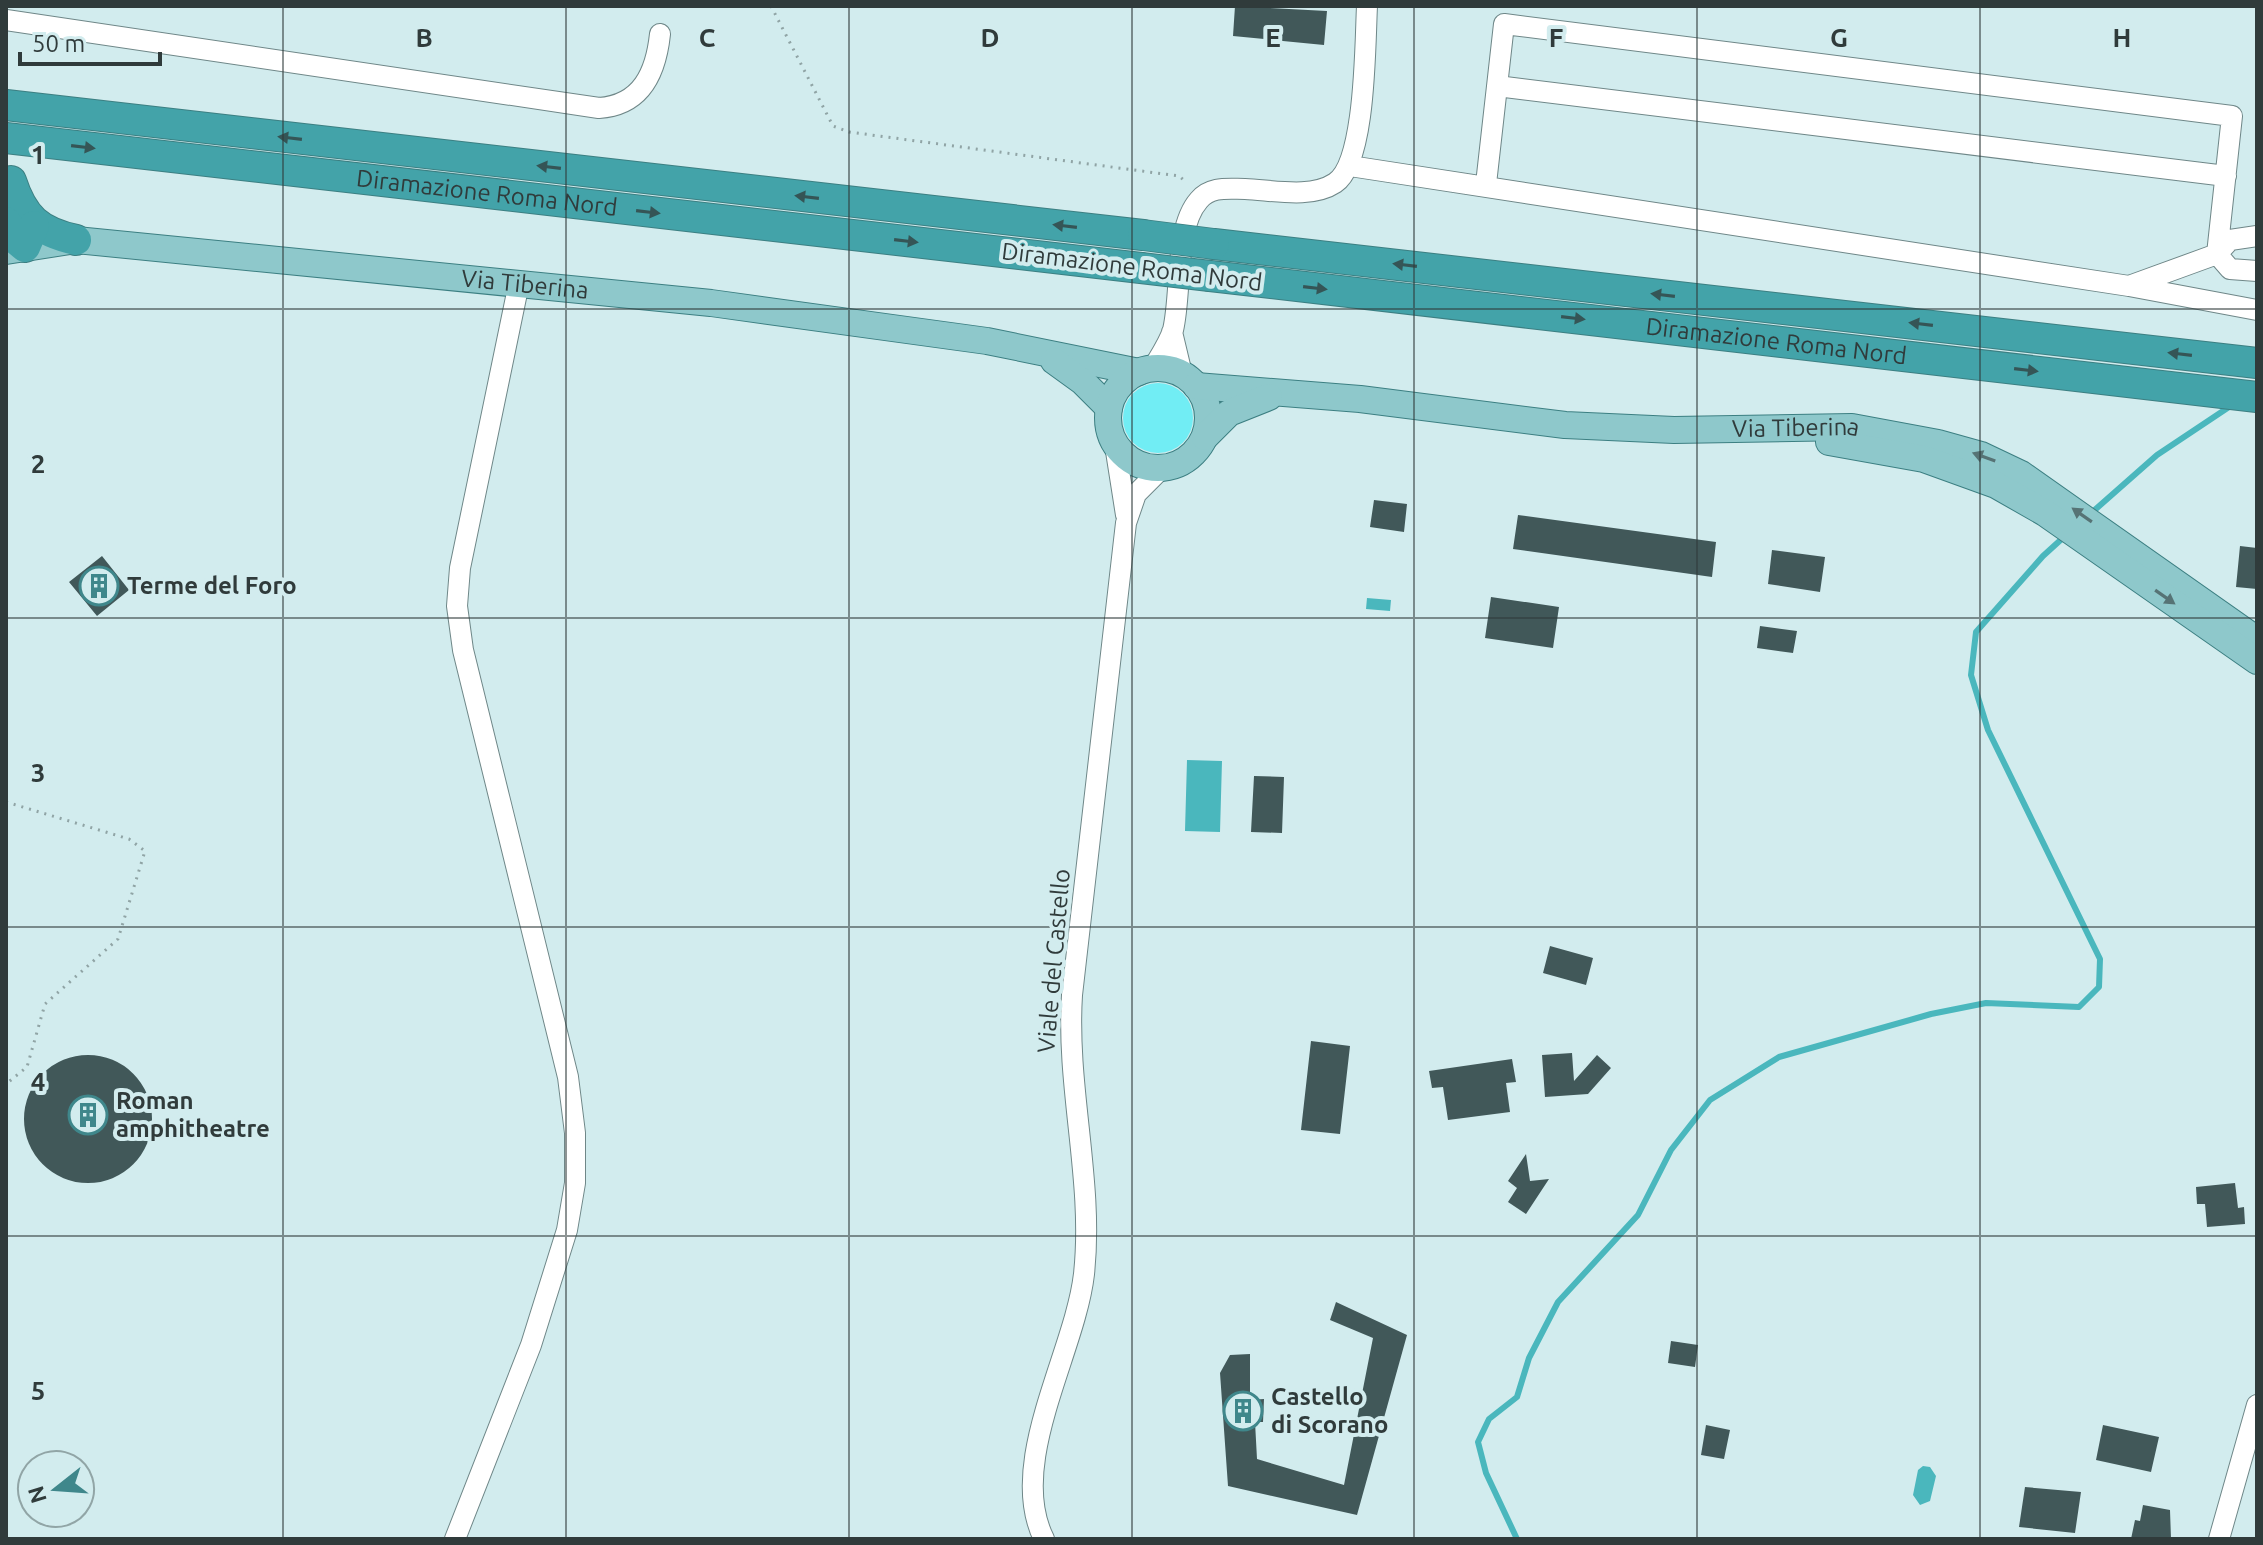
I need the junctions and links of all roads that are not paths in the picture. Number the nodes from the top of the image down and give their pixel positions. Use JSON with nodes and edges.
{"nodes":[{"id":1,"x":1367,"y":6,"type":"edge"},
{"id":2,"x":6,"y":20,"type":"edge"},
{"id":3,"x":660,"y":34,"type":"dead end"},
{"id":4,"x":1497,"y":86,"type":"junction"},
{"id":5,"x":6,"y":105,"type":"edge"},
{"id":6,"x":6,"y":138,"type":"edge"},
{"id":7,"x":6,"y":145,"type":"edge"},
{"id":8,"x":1350,"y":166,"type":"junction"},
{"id":9,"x":2226,"y":176,"type":"junction"},
{"id":10,"x":1486,"y":184,"type":"junction"},
{"id":11,"x":16,"y":233,"type":"edge"},
{"id":12,"x":2257,"y":236,"type":"edge"},
{"id":13,"x":76,"y":240,"type":"joint"},
{"id":14,"x":2217,"y":254,"type":"junction"},
{"id":15,"x":2257,"y":271,"type":"edge"},
{"id":16,"x":519,"y":283,"type":"junction"},
{"id":17,"x":2129,"y":286,"type":"junction"},
{"id":18,"x":2257,"y":310,"type":"edge"},
{"id":19,"x":1172,"y":332,"type":"junction"},
{"id":20,"x":1042,"y":352,"type":"junction"},
{"id":21,"x":2257,"y":363,"type":"edge"},
{"id":22,"x":1146,"y":370,"type":"junction"},
{"id":23,"x":1189,"y":380,"type":"junction"},
{"id":24,"x":1276,"y":394,"type":"junction"},
{"id":25,"x":2257,"y":397,"type":"edge"},
{"id":26,"x":1109,"y":408,"type":"junction"},
{"id":27,"x":1205,"y":437,"type":"junction"},
{"id":28,"x":1115,"y":445,"type":"junction"},
{"id":29,"x":1161,"y":469,"type":"junction"},
{"id":30,"x":1126,"y":523,"type":"junction"},
{"id":31,"x":2107,"y":545,"type":"junction"},
{"id":32,"x":2257,"y":640,"type":"edge"},
{"id":33,"x":2257,"y":661,"type":"edge"},
{"id":34,"x":2257,"y":1405,"type":"edge"},
{"id":35,"x":455,"y":1539,"type":"edge"},
{"id":36,"x":1044,"y":1539,"type":"edge"},
{"id":37,"x":2219,"y":1539,"type":"edge"}],
"edges":[{"from":1,"to":8,"type":"street"},
{"from":2,"to":3,"type":"street"},
{"from":4,"to":9,"type":"street"},
{"from":4,"to":9,"type":"street"},
{"from":4,"to":10,"type":"street"},
{"from":21,"to":5,"type":"highway","name":"Diramazione Roma Nord","one_way":true,"bridge":true},
{"from":6,"to":25,"type":"highway","name":"Diramazione Roma Nord","one_way":true,"bridge":true},
{"from":7,"to":11,"type":"highway"},
{"from":8,"to":10,"type":"street"},
{"from":8,"to":19,"type":"street"},
{"from":9,"to":14,"type":"street"},
{"from":10,"to":17,"type":"street"},
{"from":11,"to":13,"type":"highway"},
{"from":12,"to":14,"type":"street"},
{"from":13,"to":16,"type":"main road","name":"Via Tiberina"},
{"from":14,"to":15,"type":"street"},
{"from":14,"to":17,"type":"street"},
{"from":16,"to":20,"type":"main road","name":"Via Tiberina"},
{"from":16,"to":35,"type":"street"},
{"from":17,"to":18,"type":"street"},
{"from":19,"to":22,"type":"street"},
{"from":19,"to":23,"type":"street"},
{"from":20,"to":22,"type":"main road","name":"Via Tiberina"},
{"from":20,"to":26,"type":"main road"},
{"from":22,"to":23,"type":"main road"},
{"from":22,"to":26,"type":"main road"},
{"from":23,"to":24,"type":"main road"},
{"from":23,"to":27,"type":"main road"},
{"from":24,"to":27,"type":"main road"},
{"from":24,"to":31,"type":"main road"},
{"from":26,"to":28,"type":"main road"},
{"from":27,"to":29,"type":"main road"},
{"from":28,"to":29,"type":"main road"},
{"from":28,"to":30,"type":"street"},
{"from":29,"to":30,"type":"street"},
{"from":30,"to":36,"type":"street","name":"Viale del Castello"},
{"from":31,"to":32,"type":"main road"},
{"from":31,"to":33,"type":"main road","one_way":true},
{"from":34,"to":37,"type":"street"}]}
